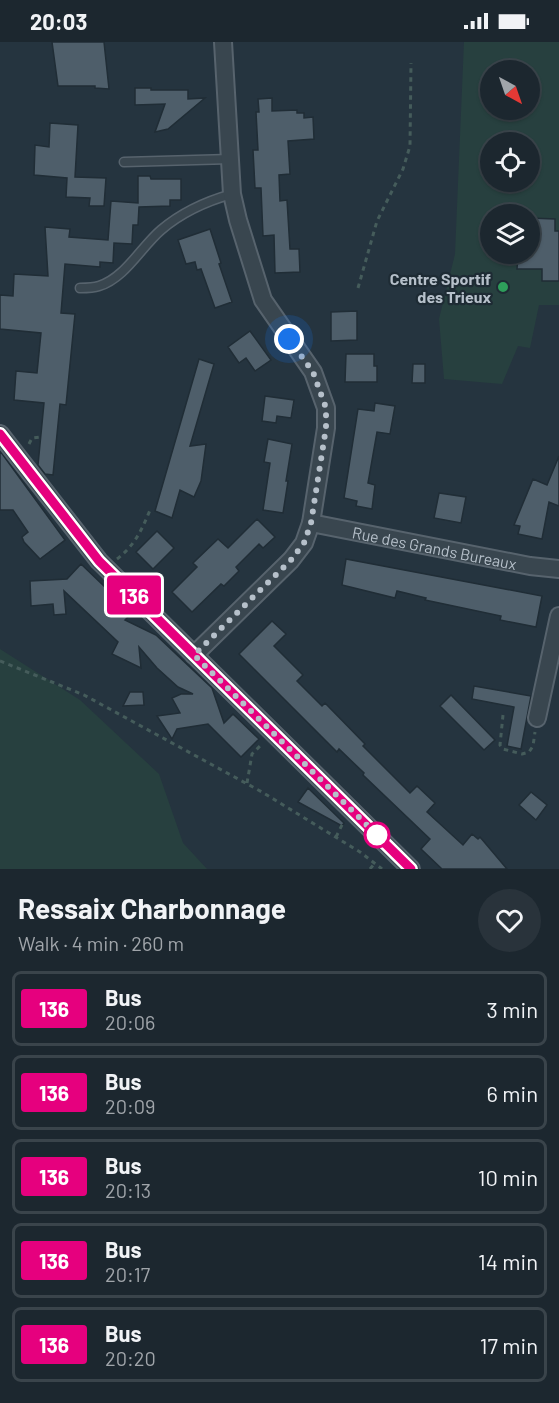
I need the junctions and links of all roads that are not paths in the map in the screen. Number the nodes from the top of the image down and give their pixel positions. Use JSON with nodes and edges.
{"nodes":[{"id":1,"x":223,"y":42,"type":"edge"},
{"id":2,"x":231,"y":159,"type":"junction"},
{"id":3,"x":124,"y":162,"type":"dead end"},
{"id":4,"x":232,"y":194,"type":"junction"},
{"id":5,"x":80,"y":288,"type":"dead end"},
{"id":6,"x":0,"y":434,"type":"edge"},
{"id":7,"x":311,"y":523,"type":"junction"},
{"id":8,"x":559,"y":569,"type":"edge"},
{"id":9,"x":559,"y":616,"type":"edge"},
{"id":10,"x":194,"y":655,"type":"junction"},
{"id":11,"x":537,"y":718,"type":"road end"},
{"id":12,"x":411,"y":869,"type":"edge"}],
"edges":[{"from":1,"to":2,"type":"street"},
{"from":2,"to":3,"type":"lane"},
{"from":2,"to":4,"type":"street"},
{"from":4,"to":5,"type":"lane"},
{"from":4,"to":7,"type":"street"},
{"from":6,"to":10,"type":"street"},
{"from":7,"to":8,"type":"street","name":"Rue des Grands Bureaux"},
{"from":7,"to":10,"type":"street"},
{"from":9,"to":11,"type":"street"},
{"from":10,"to":12,"type":"street"}]}
